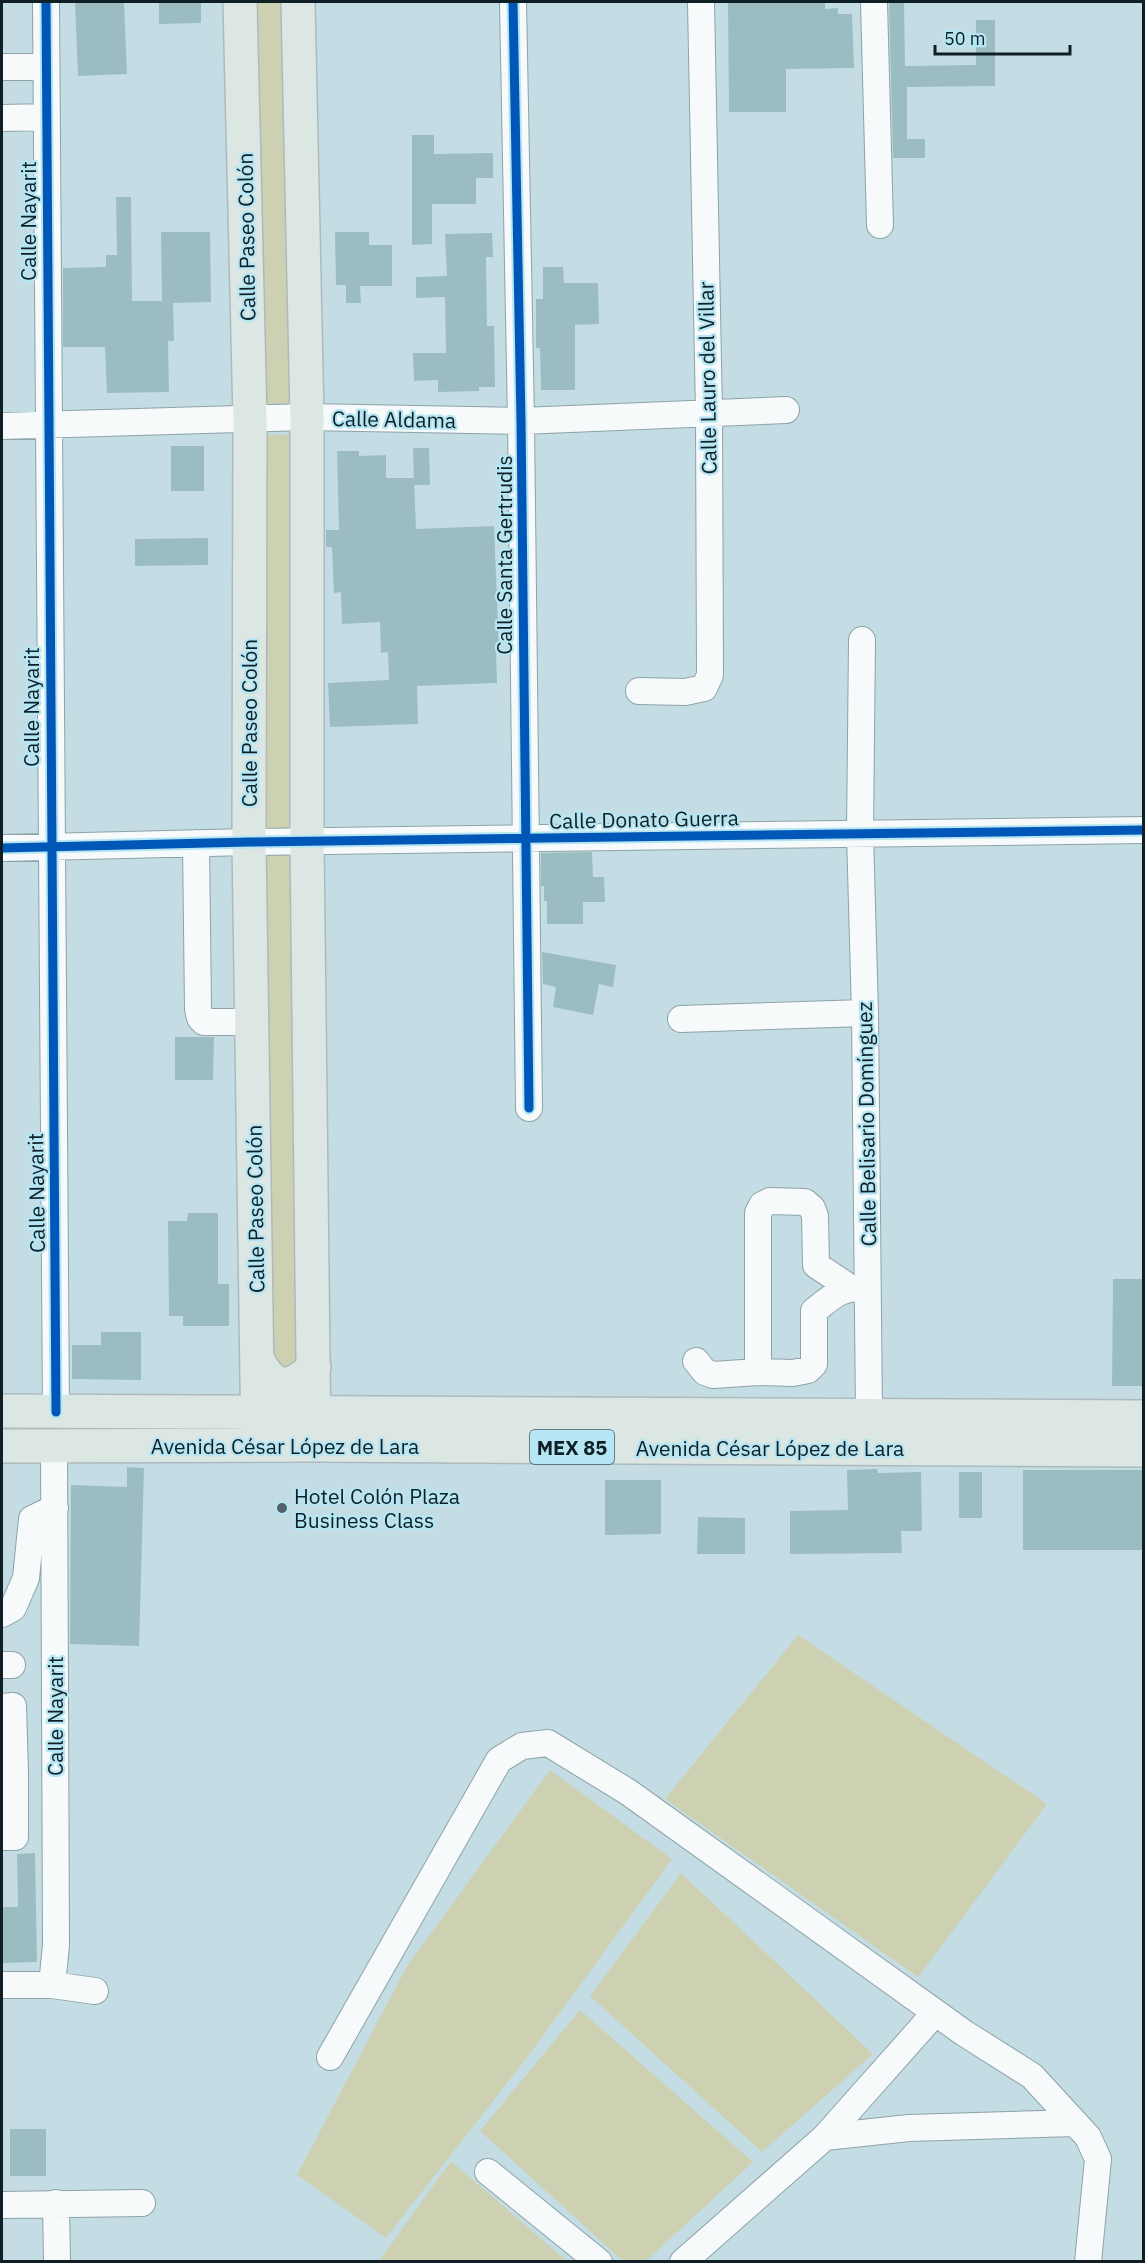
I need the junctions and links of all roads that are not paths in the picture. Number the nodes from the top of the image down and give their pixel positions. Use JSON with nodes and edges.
{"nodes":[{"id":1,"x":46,"y":2,"type":"edge"},
{"id":2,"x":240,"y":2,"type":"edge"},
{"id":3,"x":298,"y":2,"type":"edge"},
{"id":4,"x":513,"y":2,"type":"edge"},
{"id":5,"x":701,"y":2,"type":"edge"},
{"id":6,"x":874,"y":2,"type":"edge"},
{"id":7,"x":2,"y":67,"type":"edge"},
{"id":8,"x":46,"y":67,"type":"junction"},
{"id":9,"x":46,"y":117,"type":"junction"},
{"id":10,"x":2,"y":118,"type":"edge"},
{"id":11,"x":880,"y":225,"type":"dead end"},
{"id":12,"x":786,"y":411,"type":"dead end"},
{"id":13,"x":709,"y":413,"type":"junction"},
{"id":14,"x":308,"y":417,"type":"junction"},
{"id":15,"x":250,"y":418,"type":"junction"},
{"id":16,"x":521,"y":422,"type":"junction"},
{"id":17,"x":47,"y":425,"type":"junction"},
{"id":18,"x":2,"y":426,"type":"edge"},
{"id":19,"x":862,"y":640,"type":"dead end"},
{"id":20,"x":639,"y":692,"type":"dead end"},
{"id":21,"x":1143,"y":830,"type":"edge"},
{"id":22,"x":860,"y":834,"type":"junction"},
{"id":23,"x":525,"y":839,"type":"junction"},
{"id":24,"x":307,"y":841,"type":"junction"},
{"id":25,"x":249,"y":842,"type":"junction"},
{"id":26,"x":196,"y":843,"type":"junction"},
{"id":27,"x":2,"y":848,"type":"edge"},
{"id":28,"x":51,"y":848,"type":"junction"},
{"id":29,"x":865,"y":1013,"type":"junction"},
{"id":30,"x":681,"y":1019,"type":"dead end"},
{"id":31,"x":253,"y":1022,"type":"junction"},
{"id":32,"x":529,"y":1108,"type":"dead end"},
{"id":33,"x":816,"y":1265,"type":"junction"},
{"id":34,"x":858,"y":1288,"type":"junction"},
{"id":35,"x":814,"y":1311,"type":"junction"},
{"id":36,"x":257,"y":1358,"type":"junction"},
{"id":37,"x":314,"y":1367,"type":"junction"},
{"id":38,"x":758,"y":1372,"type":"junction"},
{"id":39,"x":2,"y":1411,"type":"edge"},
{"id":40,"x":56,"y":1412,"type":"junction"},
{"id":41,"x":258,"y":1412,"type":"junction"},
{"id":42,"x":315,"y":1412,"type":"junction"},
{"id":43,"x":713,"y":1414,"type":"junction"},
{"id":44,"x":869,"y":1415,"type":"junction"},
{"id":45,"x":1143,"y":1417,"type":"edge"},
{"id":46,"x":258,"y":1445,"type":"junction"},
{"id":47,"x":314,"y":1445,"type":"junction"},
{"id":48,"x":2,"y":1446,"type":"edge"},
{"id":49,"x":54,"y":1447,"type":"junction"},
{"id":50,"x":1143,"y":1450,"type":"edge"},
{"id":51,"x":55,"y":1508,"type":"junction"},
{"id":52,"x":2,"y":1614,"type":"edge"},
{"id":53,"x":2,"y":1707,"type":"edge"},
{"id":54,"x":8,"y":1772,"type":"edge"},
{"id":55,"x":2,"y":1837,"type":"edge"},
{"id":56,"x":2,"y":1985,"type":"edge"},
{"id":57,"x":52,"y":1985,"type":"junction"},
{"id":58,"x":95,"y":1991,"type":"dead end"},
{"id":59,"x":935,"y":2013,"type":"junction"},
{"id":60,"x":330,"y":2057,"type":"dead end"},
{"id":61,"x":1075,"y":2123,"type":"junction"},
{"id":62,"x":825,"y":2137,"type":"junction"},
{"id":63,"x":488,"y":2172,"type":"dead end"},
{"id":64,"x":56,"y":2203,"type":"junction"},
{"id":65,"x":142,"y":2203,"type":"dead end"},
{"id":66,"x":2,"y":2205,"type":"edge"},
{"id":67,"x":57,"y":2262,"type":"edge"},
{"id":68,"x":599,"y":2262,"type":"edge"},
{"id":69,"x":683,"y":2262,"type":"edge"},
{"id":70,"x":1088,"y":2262,"type":"edge"}],
"edges":[{"from":1,"to":8,"type":"street","name":"Calle Nayarit"},
{"from":2,"to":15,"type":"main road","name":"Calle Paseo Colón"},
{"from":3,"to":14,"type":"main road"},
{"from":4,"to":16,"type":"street","name":"Calle Santa Gertrudis"},
{"from":5,"to":13,"type":"street","name":"Calle Lauro del Villar"},
{"from":6,"to":11,"type":"street"},
{"from":7,"to":8,"type":"street"},
{"from":8,"to":9,"type":"street","name":"Calle Nayarit"},
{"from":9,"to":10,"type":"street"},
{"from":9,"to":17,"type":"street","name":"Calle Nayarit"},
{"from":12,"to":13,"type":"street","name":"Calle Aldama"},
{"from":13,"to":16,"type":"street","name":"Calle Aldama"},
{"from":13,"to":20,"type":"street","name":"Calle Lauro del Villar"},
{"from":14,"to":15,"type":"street","name":"Calle Aldama"},
{"from":14,"to":16,"type":"street","name":"Calle Aldama"},
{"from":14,"to":24,"type":"main road"},
{"from":15,"to":17,"type":"street","name":"Calle Aldama"},
{"from":15,"to":25,"type":"main road","name":"Calle Paseo Colón"},
{"from":16,"to":23,"type":"street","name":"Calle Santa Gertrudis"},
{"from":17,"to":18,"type":"street","name":"Calle Aldama"},
{"from":17,"to":28,"type":"street","name":"Calle Nayarit"},
{"from":19,"to":22,"type":"street","name":"Calle Belisario Domínguez"},
{"from":21,"to":22,"type":"street","name":"Calle Donato Guerra"},
{"from":22,"to":23,"type":"street","name":"Calle Donato Guerra"},
{"from":22,"to":29,"type":"street","name":"Calle Belisario Domínguez"},
{"from":23,"to":24,"type":"street","name":"Calle Donato Guerra"},
{"from":23,"to":32,"type":"street","name":"Calle Santa Gertrudis"},
{"from":24,"to":25,"type":"street","name":"Calle Donato Guerra"},
{"from":24,"to":37,"type":"main road"},
{"from":25,"to":26,"type":"street","name":"Calle Donato Guerra"},
{"from":25,"to":31,"type":"main road","name":"Calle Paseo Colón"},
{"from":26,"to":28,"type":"street","name":"Calle Donato Guerra"},
{"from":26,"to":31,"type":"street"},
{"from":27,"to":28,"type":"street","name":"Calle Donato Guerra"},
{"from":28,"to":40,"type":"street","name":"Calle Nayarit"},
{"from":29,"to":30,"type":"street"},
{"from":29,"to":34,"type":"street","name":"Calle Belisario Domínguez"},
{"from":31,"to":36,"type":"main road","name":"Calle Paseo Colón"},
{"from":33,"to":34,"type":"street"},
{"from":33,"to":35,"type":"street"},
{"from":33,"to":38,"type":"street"},
{"from":34,"to":35,"type":"street"},
{"from":34,"to":44,"type":"street","name":"Calle Belisario Domínguez"},
{"from":35,"to":38,"type":"street"},
{"from":36,"to":37,"type":"main road"},
{"from":36,"to":41,"type":"main road","name":"Calle Paseo Colón"},
{"from":37,"to":42,"type":"main road"},
{"from":38,"to":43,"type":"street"},
{"from":39,"to":40,"type":"main road","name":"Avenida César López de Lara","number":"MEX 85"},
{"from":40,"to":41,"type":"main road","name":"Avenida César López de Lara","number":"MEX 85"},
{"from":41,"to":42,"type":"main road","name":"Avenida César López de Lara","number":"MEX 85"},
{"from":41,"to":46,"type":"main road","name":"Calle Paseo Colón"},
{"from":42,"to":43,"type":"main road","name":"Avenida César López de Lara","number":"MEX 85"},
{"from":42,"to":47,"type":"main road"},
{"from":43,"to":44,"type":"main road","name":"Avenida César López de Lara","number":"MEX 85"},
{"from":44,"to":45,"type":"main road","name":"Avenida César López de Lara","number":"MEX 85"},
{"from":46,"to":47,"type":"main road","name":"Avenida César López de Lara","number":"MEX 85"},
{"from":46,"to":49,"type":"main road","name":"Avenida César López de Lara","number":"MEX 85"},
{"from":47,"to":50,"type":"main road","name":"Avenida César López de Lara","number":"MEX 85"},
{"from":48,"to":49,"type":"main road","name":"Avenida César López de Lara","number":"MEX 85"},
{"from":49,"to":51,"type":"street","name":"Calle Nayarit"},
{"from":51,"to":52,"type":"street"},
{"from":51,"to":57,"type":"street","name":"Calle Nayarit"},
{"from":53,"to":54,"type":"street"},
{"from":54,"to":55,"type":"street"},
{"from":56,"to":57,"type":"street"},
{"from":57,"to":58,"type":"street"},
{"from":59,"to":60,"type":"street"},
{"from":59,"to":61,"type":"street"},
{"from":59,"to":62,"type":"street"},
{"from":61,"to":62,"type":"street"},
{"from":61,"to":70,"type":"street"},
{"from":62,"to":69,"type":"street"},
{"from":63,"to":68,"type":"street"},
{"from":64,"to":65,"type":"street"},
{"from":64,"to":66,"type":"street"},
{"from":64,"to":67,"type":"street"}]}
